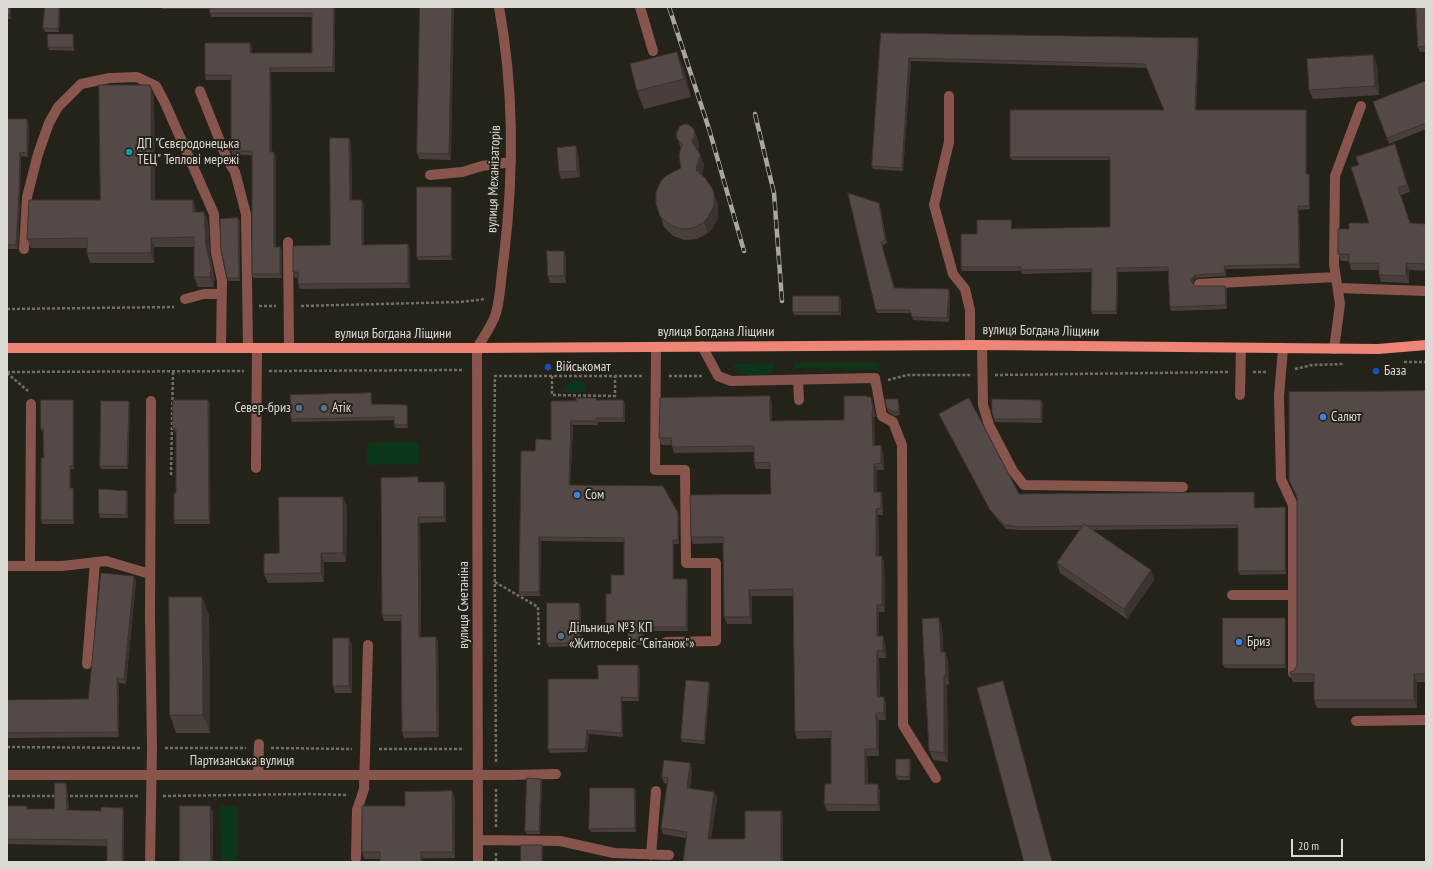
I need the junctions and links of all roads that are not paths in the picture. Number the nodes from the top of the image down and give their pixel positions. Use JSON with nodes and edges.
{"nodes":[{"id":1,"x":499,"y":7,"type":"edge"},
{"id":2,"x":640,"y":7,"type":"edge"},
{"id":3,"x":654,"y":51,"type":"dead end"},
{"id":4,"x":200,"y":91,"type":"dead end"},
{"id":5,"x":949,"y":96,"type":"dead end"},
{"id":6,"x":1361,"y":106,"type":"dead end"},
{"id":7,"x":511,"y":162,"type":"junction"},
{"id":8,"x":430,"y":175,"type":"dead end"},
{"id":9,"x":288,"y":242,"type":"dead end"},
{"id":10,"x":24,"y":249,"type":"dead end"},
{"id":11,"x":1336,"y":277,"type":"junction"},
{"id":12,"x":1199,"y":284,"type":"edge"},
{"id":13,"x":1338,"y":288,"type":"junction"},
{"id":14,"x":1426,"y":290,"type":"edge"},
{"id":15,"x":222,"y":294,"type":"junction"},
{"id":16,"x":185,"y":299,"type":"dead end"},
{"id":17,"x":970,"y":344,"type":"junction"},
{"id":18,"x":982,"y":344,"type":"junction"},
{"id":19,"x":1426,"y":345,"type":"edge"},
{"id":20,"x":702,"y":346,"type":"junction"},
{"id":21,"x":656,"y":347,"type":"junction"},
{"id":22,"x":7,"y":348,"type":"edge"},
{"id":23,"x":221,"y":348,"type":"junction"},
{"id":24,"x":252,"y":348,"type":"junction"},
{"id":25,"x":289,"y":348,"type":"junction"},
{"id":26,"x":477,"y":348,"type":"junction"},
{"id":27,"x":1241,"y":348,"type":"junction"},
{"id":28,"x":1283,"y":349,"type":"junction"},
{"id":29,"x":1334,"y":349,"type":"junction"},
{"id":30,"x":798,"y":380,"type":"junction"},
{"id":31,"x":1240,"y":395,"type":"dead end"},
{"id":32,"x":799,"y":400,"type":"dead end"},
{"id":33,"x":150,"y":401,"type":"dead end"},
{"id":34,"x":31,"y":404,"type":"road end"},
{"id":35,"x":256,"y":468,"type":"dead end"},
{"id":36,"x":1183,"y":487,"type":"dead end"},
{"id":37,"x":95,"y":562,"type":"junction"},
{"id":38,"x":7,"y":566,"type":"edge"},
{"id":39,"x":30,"y":566,"type":"junction"},
{"id":40,"x":150,"y":574,"type":"junction"},
{"id":41,"x":1232,"y":595,"type":"dead end"},
{"id":42,"x":1294,"y":595,"type":"junction"},
{"id":43,"x":666,"y":642,"type":"dead end"},
{"id":44,"x":368,"y":645,"type":"dead end"},
{"id":45,"x":87,"y":664,"type":"dead end"},
{"id":46,"x":1293,"y":673,"type":"edge"},
{"id":47,"x":1426,"y":720,"type":"edge"},
{"id":48,"x":1356,"y":721,"type":"dead end"},
{"id":49,"x":259,"y":746,"type":"road end"},
{"id":50,"x":556,"y":774,"type":"dead end"},
{"id":51,"x":7,"y":775,"type":"edge"},
{"id":52,"x":151,"y":775,"type":"junction"},
{"id":53,"x":258,"y":775,"type":"junction"},
{"id":54,"x":365,"y":775,"type":"junction"},
{"id":55,"x":478,"y":775,"type":"junction"},
{"id":56,"x":936,"y":778,"type":"dead end"},
{"id":57,"x":656,"y":791,"type":"dead end"},
{"id":58,"x":478,"y":840,"type":"junction"},
{"id":59,"x":651,"y":855,"type":"junction"},
{"id":60,"x":670,"y":855,"type":"dead end"},
{"id":61,"x":356,"y":858,"type":"dead end"},
{"id":62,"x":150,"y":862,"type":"edge"},
{"id":63,"x":478,"y":862,"type":"edge"}],
"edges":[{"from":1,"to":7,"type":"street","name":"вулиця Механізаторів"},
{"from":2,"to":3,"type":"street"},
{"from":4,"to":24,"type":"street"},
{"from":5,"to":17,"type":"street"},
{"from":6,"to":11,"type":"street"},
{"from":7,"to":8,"type":"street"},
{"from":7,"to":26,"type":"street","name":"вулиця Механізаторів"},
{"from":9,"to":25,"type":"street"},
{"from":10,"to":15,"type":"street"},
{"from":11,"to":12,"type":"street"},
{"from":11,"to":13,"type":"street"},
{"from":13,"to":14,"type":"street"},
{"from":13,"to":29,"type":"street"},
{"from":15,"to":16,"type":"street"},
{"from":15,"to":23,"type":"street"},
{"from":17,"to":18,"type":"main road","name":"вулиця Богдана Ліщини"},
{"from":17,"to":20,"type":"main road","name":"вулиця Богдана Ліщини"},
{"from":18,"to":27,"type":"main road","name":"вулиця Богдана Ліщини"},
{"from":18,"to":36,"type":"street"},
{"from":19,"to":29,"type":"main road","name":"вулиця Богдана Ліщини"},
{"from":20,"to":21,"type":"main road","name":"вулиця Богдана Ліщини"},
{"from":20,"to":30,"type":"street"},
{"from":21,"to":26,"type":"main road","name":"вулиця Богдана Ліщини"},
{"from":21,"to":43,"type":"street"},
{"from":22,"to":23,"type":"main road","name":"вулиця Богдана Ліщини"},
{"from":23,"to":24,"type":"main road","name":"вулиця Богдана Ліщини"},
{"from":24,"to":25,"type":"main road","name":"вулиця Богдана Ліщини"},
{"from":24,"to":35,"type":"street"},
{"from":25,"to":26,"type":"main road","name":"вулиця Богдана Ліщини"},
{"from":26,"to":55,"type":"street","name":"вулиця Сметаніна"},
{"from":27,"to":28,"type":"main road","name":"вулиця Богдана Ліщини"},
{"from":27,"to":31,"type":"street"},
{"from":28,"to":29,"type":"main road","name":"вулиця Богдана Ліщини"},
{"from":28,"to":42,"type":"street"},
{"from":30,"to":32,"type":"street"},
{"from":30,"to":56,"type":"street"},
{"from":33,"to":40,"type":"street"},
{"from":34,"to":39,"type":"street"},
{"from":37,"to":39,"type":"street"},
{"from":37,"to":40,"type":"street"},
{"from":37,"to":45,"type":"street"},
{"from":38,"to":39,"type":"street"},
{"from":40,"to":52,"type":"street"},
{"from":41,"to":42,"type":"street"},
{"from":42,"to":46,"type":"street"},
{"from":44,"to":54,"type":"street"},
{"from":47,"to":48,"type":"street"},
{"from":49,"to":53,"type":"street"},
{"from":50,"to":55,"type":"street","name":"Партизанська вулиця"},
{"from":51,"to":52,"type":"street","name":"Партизанська вулиця"},
{"from":52,"to":53,"type":"street","name":"Партизанська вулиця"},
{"from":52,"to":62,"type":"street"},
{"from":53,"to":54,"type":"street","name":"Партизанська вулиця"},
{"from":54,"to":55,"type":"street","name":"Партизанська вулиця"},
{"from":54,"to":61,"type":"street"},
{"from":55,"to":58,"type":"street","name":"вулиця Сметаніна"},
{"from":57,"to":59,"type":"street"},
{"from":58,"to":59,"type":"street"},
{"from":58,"to":63,"type":"street","name":"вулиця Сметаніна"},
{"from":59,"to":60,"type":"street"}]}
